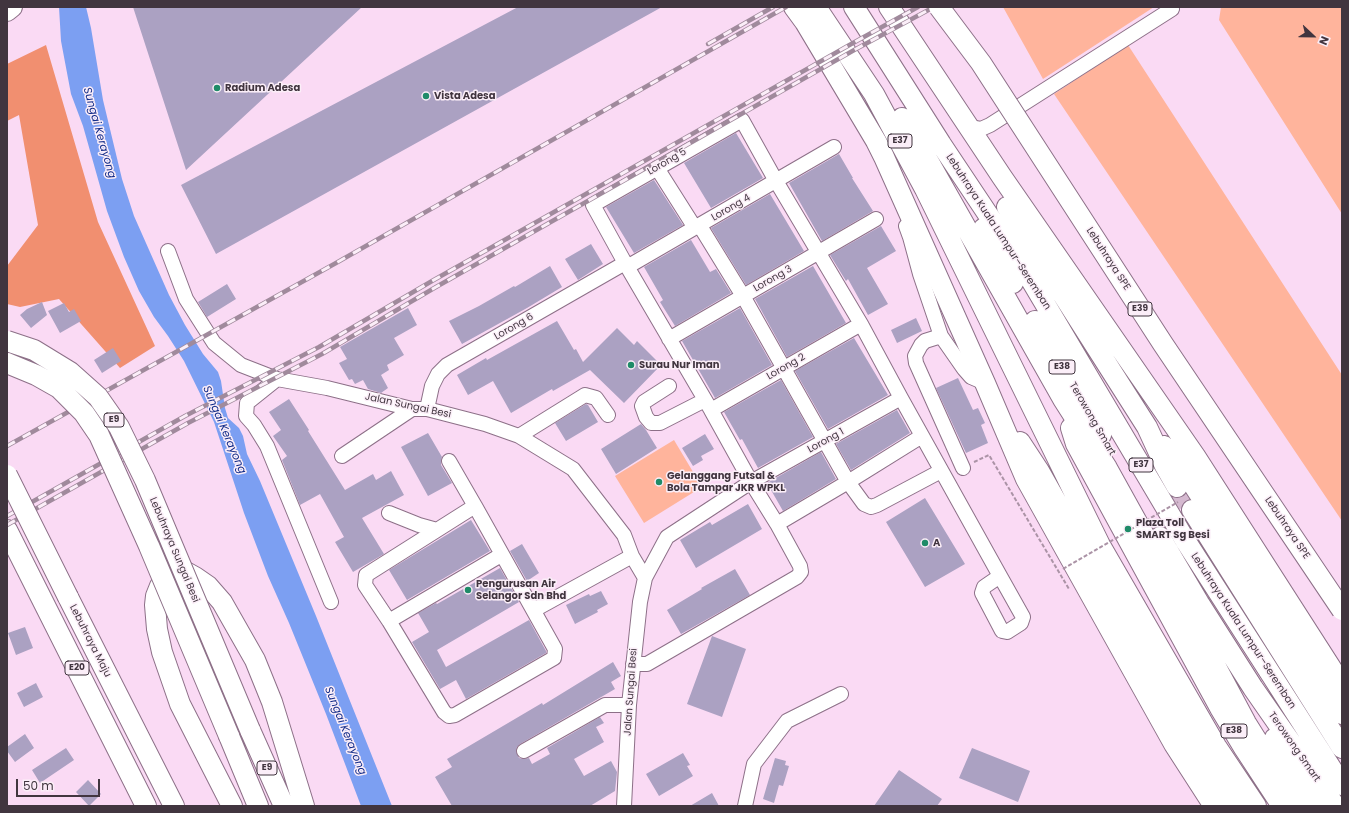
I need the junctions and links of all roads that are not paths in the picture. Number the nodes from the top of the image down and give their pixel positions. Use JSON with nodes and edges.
{"nodes":[{"id":1,"x":12,"y":7,"type":"edge"},
{"id":2,"x":794,"y":7,"type":"edge"},
{"id":3,"x":801,"y":7,"type":"edge"},
{"id":4,"x":816,"y":7,"type":"edge"},
{"id":5,"x":854,"y":7,"type":"edge"},
{"id":6,"x":874,"y":7,"type":"edge"},
{"id":7,"x":889,"y":7,"type":"edge"},
{"id":8,"x":940,"y":7,"type":"edge"},
{"id":9,"x":951,"y":7,"type":"edge"},
{"id":10,"x":1172,"y":8,"type":"dead end"},
{"id":11,"x":7,"y":11,"type":"edge"},
{"id":12,"x":850,"y":58,"type":"junction"},
{"id":13,"x":874,"y":94,"type":"junction"},
{"id":14,"x":969,"y":127,"type":"junction"},
{"id":15,"x":942,"y":144,"type":"junction"},
{"id":16,"x":834,"y":147,"type":"dead end"},
{"id":17,"x":884,"y":157,"type":"junction"},
{"id":18,"x":657,"y":168,"type":"junction"},
{"id":19,"x":776,"y":181,"type":"junction"},
{"id":20,"x":876,"y":219,"type":"dead end"},
{"id":21,"x":697,"y":227,"type":"junction"},
{"id":22,"x":168,"y":251,"type":"dead end"},
{"id":23,"x":818,"y":253,"type":"junction"},
{"id":24,"x":626,"y":265,"type":"junction"},
{"id":25,"x":743,"y":296,"type":"junction"},
{"id":26,"x":861,"y":324,"type":"junction"},
{"id":27,"x":941,"y":336,"type":"junction"},
{"id":28,"x":669,"y":339,"type":"junction"},
{"id":29,"x":7,"y":341,"type":"edge"},
{"id":30,"x":7,"y":363,"type":"edge"},
{"id":31,"x":784,"y":368,"type":"junction"},
{"id":32,"x":277,"y":378,"type":"junction"},
{"id":33,"x":985,"y":383,"type":"junction"},
{"id":34,"x":669,"y":386,"type":"dead end"},
{"id":35,"x":901,"y":398,"type":"junction"},
{"id":36,"x":1063,"y":399,"type":"junction"},
{"id":37,"x":994,"y":403,"type":"junction"},
{"id":38,"x":708,"y":405,"type":"junction"},
{"id":39,"x":412,"y":408,"type":"junction"},
{"id":40,"x":427,"y":409,"type":"junction"},
{"id":41,"x":608,"y":415,"type":"dead end"},
{"id":42,"x":1148,"y":427,"type":"junction"},
{"id":43,"x":519,"y":436,"type":"junction"},
{"id":44,"x":922,"y":436,"type":"junction"},
{"id":45,"x":825,"y":441,"type":"junction"},
{"id":46,"x":342,"y":456,"type":"dead end"},
{"id":47,"x":449,"y":461,"type":"dead end"},
{"id":48,"x":963,"y":468,"type":"dead end"},
{"id":49,"x":941,"y":471,"type":"junction"},
{"id":50,"x":7,"y":475,"type":"edge"},
{"id":51,"x":750,"y":482,"type":"junction"},
{"id":52,"x":848,"y":482,"type":"junction"},
{"id":53,"x":475,"y":506,"type":"junction"},
{"id":54,"x":389,"y":513,"type":"dead end"},
{"id":55,"x":777,"y":524,"type":"junction"},
{"id":56,"x":7,"y":530,"type":"edge"},
{"id":57,"x":438,"y":530,"type":"junction"},
{"id":58,"x":501,"y":555,"type":"junction"},
{"id":59,"x":632,"y":556,"type":"junction"},
{"id":60,"x":1000,"y":576,"type":"dead end"},
{"id":61,"x":645,"y":578,"type":"junction"},
{"id":62,"x":1342,"y":596,"type":"edge"},
{"id":63,"x":331,"y":602,"type":"dead end"},
{"id":64,"x":534,"y":610,"type":"junction"},
{"id":65,"x":1342,"y":610,"type":"edge"},
{"id":66,"x":389,"y":621,"type":"junction"},
{"id":67,"x":633,"y":664,"type":"junction"},
{"id":68,"x":1342,"y":685,"type":"edge"},
{"id":69,"x":1253,"y":688,"type":"junction"},
{"id":70,"x":841,"y":694,"type":"dead end"},
{"id":71,"x":629,"y":706,"type":"junction"},
{"id":72,"x":1342,"y":714,"type":"edge"},
{"id":73,"x":1342,"y":748,"type":"edge"},
{"id":74,"x":524,"y":751,"type":"dead end"},
{"id":75,"x":1342,"y":785,"type":"edge"},
{"id":76,"x":146,"y":806,"type":"edge"},
{"id":77,"x":174,"y":806,"type":"edge"},
{"id":78,"x":232,"y":806,"type":"edge"},
{"id":79,"x":258,"y":806,"type":"edge"},
{"id":80,"x":284,"y":806,"type":"edge"},
{"id":81,"x":304,"y":806,"type":"edge"},
{"id":82,"x":624,"y":806,"type":"edge"},
{"id":83,"x":745,"y":806,"type":"edge"},
{"id":84,"x":1214,"y":806,"type":"edge"},
{"id":85,"x":1234,"y":806,"type":"edge"},
{"id":86,"x":1256,"y":806,"type":"edge"},
{"id":87,"x":1282,"y":806,"type":"edge"},
{"id":88,"x":1298,"y":806,"type":"edge"},
{"id":89,"x":1316,"y":806,"type":"edge"},
{"id":90,"x":1335,"y":806,"type":"edge"}],
"edges":[{"from":1,"to":11,"type":"highway"},
{"from":2,"to":17,"type":"highway"},
{"from":3,"to":13,"type":"highway"},
{"from":4,"to":12,"type":"highway","number":"E37"},
{"from":5,"to":15,"type":"highway","name":"Lebuhraya Kuala Lumpur–Seremban","number":"E37"},
{"from":6,"to":42,"type":"highway"},
{"from":7,"to":14,"type":"highway"},
{"from":8,"to":65,"type":"highway","name":"Lebuhraya SPE","number":"E39","bridge":true},
{"from":9,"to":62,"type":"highway","name":"Lebuhraya SPE","number":"E39"},
{"from":10,"to":14,"type":"street"},
{"from":12,"to":13,"type":"highway","number":"E37"},
{"from":12,"to":36,"type":"highway","name":"Terowong Smart","number":"E38"},
{"from":13,"to":86,"type":"highway","number":"E37"},
{"from":14,"to":68,"type":"highway"},
{"from":15,"to":69,"type":"highway","name":"Terowong Smart","number":"E38"},
{"from":15,"to":75,"type":"highway","name":"Lebuhraya Kuala Lumpur–Seremban","number":"E37"},
{"from":16,"to":19,"type":"street","name":"Lorong 4"},
{"from":17,"to":27,"type":"street"},
{"from":17,"to":33,"type":"highway"},
{"from":18,"to":19,"type":"street","name":"Lorong 5"},
{"from":18,"to":21,"type":"street"},
{"from":18,"to":24,"type":"street","name":"Lorong 5"},
{"from":19,"to":21,"type":"street","name":"Lorong 4"},
{"from":19,"to":23,"type":"street"},
{"from":20,"to":23,"type":"street","name":"Lorong 3"},
{"from":21,"to":24,"type":"street","name":"Lorong 4"},
{"from":21,"to":25,"type":"street"},
{"from":22,"to":32,"type":"street","name":"Jalan Sungai Besi"},
{"from":23,"to":25,"type":"street","name":"Lorong 3"},
{"from":23,"to":26,"type":"street"},
{"from":24,"to":28,"type":"street"},
{"from":24,"to":40,"type":"street","name":"Lorong 6"},
{"from":25,"to":28,"type":"street","name":"Lorong 3"},
{"from":25,"to":31,"type":"street"},
{"from":26,"to":31,"type":"street","name":"Lorong 2"},
{"from":26,"to":35,"type":"street"},
{"from":27,"to":33,"type":"street"},
{"from":27,"to":48,"type":"street"},
{"from":28,"to":38,"type":"street"},
{"from":29,"to":80,"type":"highway","name":"Lebuhraya Sungai Besi","number":"E9","bridge":true},
{"from":30,"to":79,"type":"highway","number":"E9","bridge":true},
{"from":31,"to":38,"type":"street","name":"Lorong 2"},
{"from":31,"to":45,"type":"street"},
{"from":32,"to":39,"type":"street","name":"Jalan Sungai Besi"},
{"from":32,"to":63,"type":"street"},
{"from":33,"to":37,"type":"highway"},
{"from":34,"to":38,"type":"street","name":"Lorong 2"},
{"from":35,"to":44,"type":"street"},
{"from":35,"to":45,"type":"street","name":"Lorong 1"},
{"from":36,"to":87,"type":"highway","name":"Terowong Smart","number":"E38"},
{"from":36,"to":88,"type":"highway","name":"Terowong Smart","number":"E38"},
{"from":37,"to":84,"type":"highway"},
{"from":37,"to":85,"type":"highway"},
{"from":38,"to":51,"type":"street"},
{"from":39,"to":40,"type":"street","name":"Jalan Sungai Besi"},
{"from":39,"to":46,"type":"street"},
{"from":40,"to":43,"type":"street","name":"Jalan Sungai Besi"},
{"from":41,"to":43,"type":"street"},
{"from":42,"to":72,"type":"highway"},
{"from":42,"to":73,"type":"highway"},
{"from":43,"to":59,"type":"street","name":"Jalan Sungai Besi"},
{"from":44,"to":49,"type":"street"},
{"from":44,"to":52,"type":"street"},
{"from":45,"to":51,"type":"street","name":"Lorong 1"},
{"from":45,"to":52,"type":"street"},
{"from":47,"to":53,"type":"street"},
{"from":49,"to":52,"type":"street"},
{"from":49,"to":60,"type":"street"},
{"from":50,"to":77,"type":"highway","name":"Lebuhraya Maju","number":"E20","bridge":true},
{"from":51,"to":55,"type":"street"},
{"from":51,"to":61,"type":"street","name":"Jalan Sungai Besi"},
{"from":52,"to":55,"type":"street"},
{"from":53,"to":57,"type":"street"},
{"from":53,"to":58,"type":"street"},
{"from":54,"to":57,"type":"street"},
{"from":55,"to":67,"type":"street"},
{"from":56,"to":76,"type":"highway","number":"E20"},
{"from":57,"to":66,"type":"street"},
{"from":58,"to":64,"type":"street"},
{"from":58,"to":66,"type":"street"},
{"from":59,"to":61,"type":"street","name":"Jalan Sungai Besi"},
{"from":59,"to":64,"type":"street"},
{"from":61,"to":67,"type":"street","name":"Jalan Sungai Besi"},
{"from":64,"to":66,"type":"street"},
{"from":67,"to":71,"type":"street","name":"Jalan Sungai Besi"},
{"from":69,"to":89,"type":"highway","name":"Terowong Smart","number":"E38"},
{"from":69,"to":90,"type":"highway","name":"Terowong Smart","number":"E38"},
{"from":70,"to":83,"type":"street"},
{"from":71,"to":74,"type":"street"},
{"from":71,"to":82,"type":"street","name":"Jalan Sungai Besi"},
{"from":78,"to":81,"type":"highway"}]}
